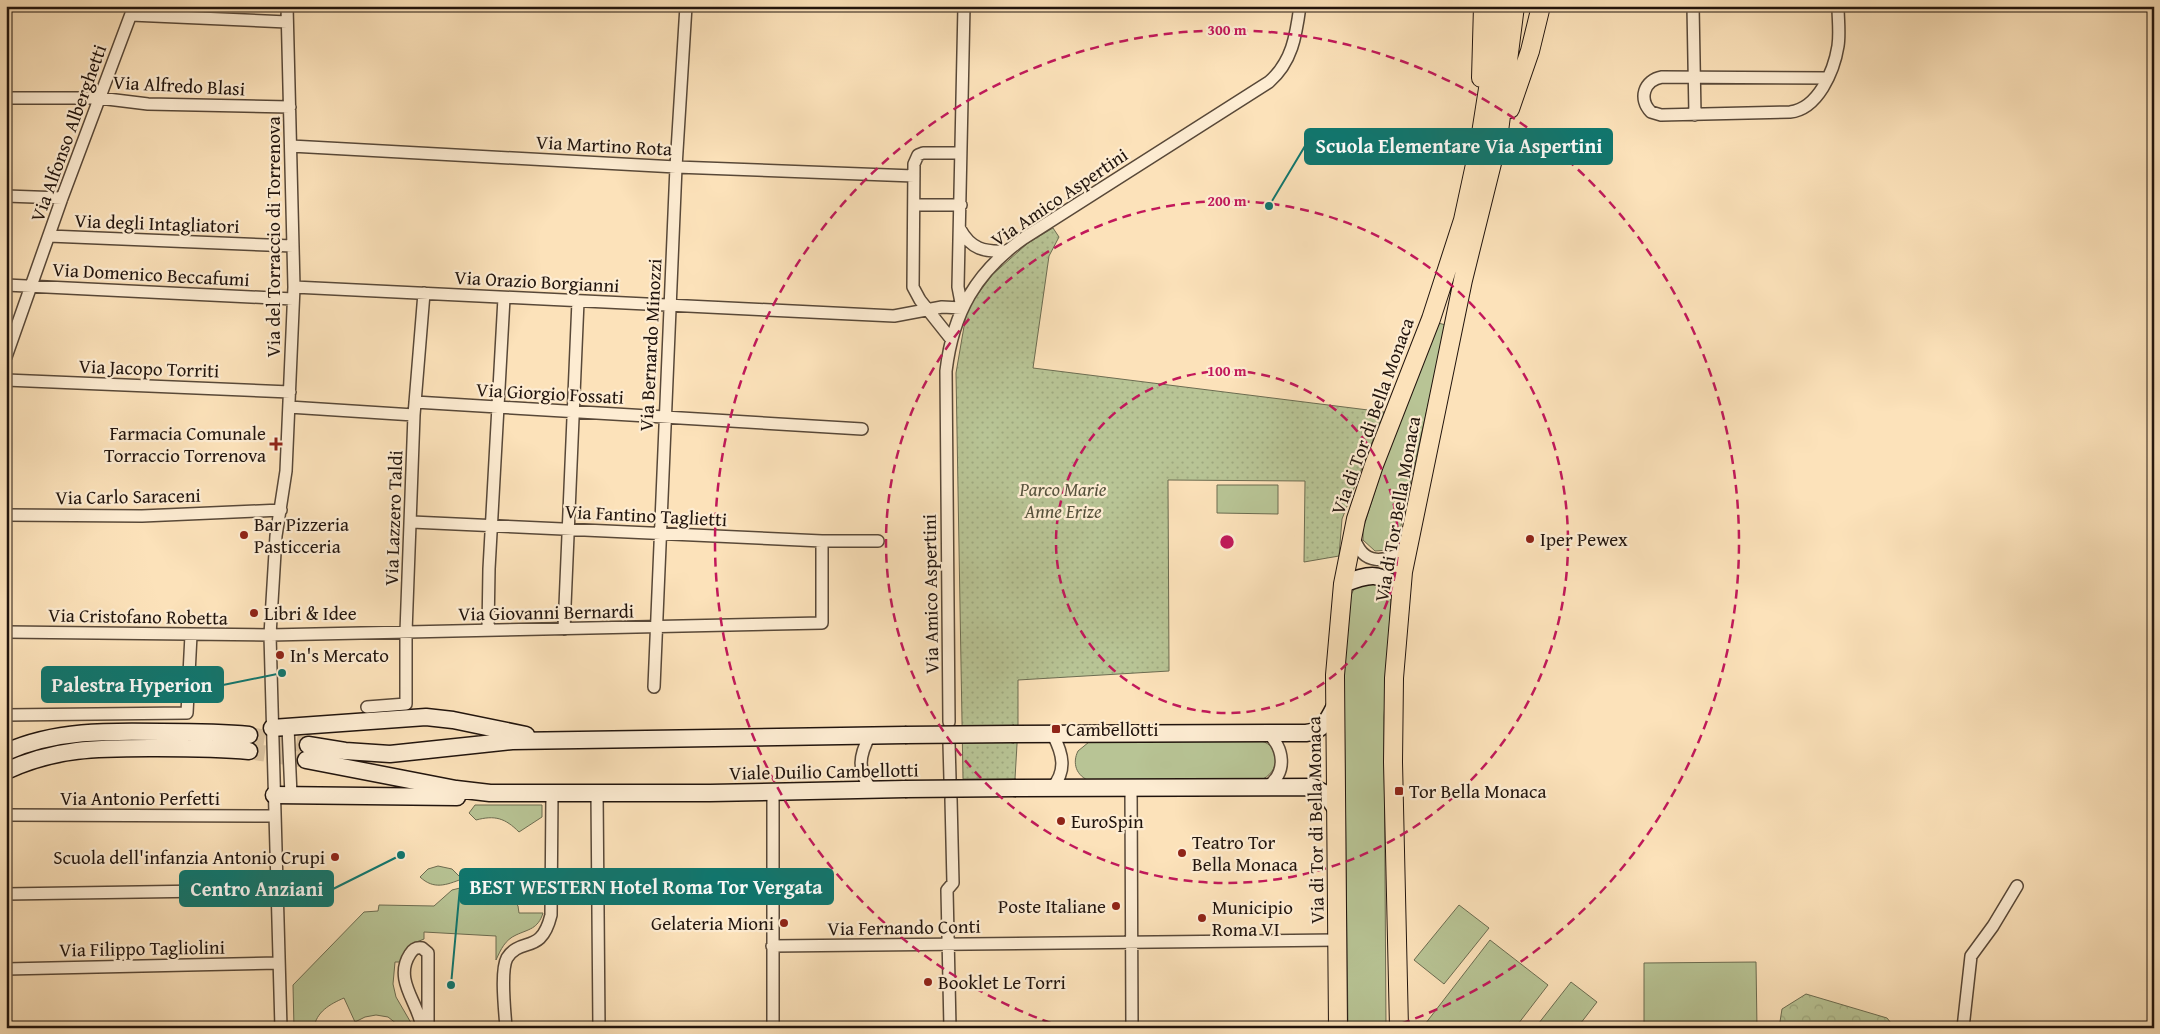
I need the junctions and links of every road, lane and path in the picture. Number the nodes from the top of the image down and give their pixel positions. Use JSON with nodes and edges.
{"nodes":[{"id":1,"x":287,"y":6,"type":"edge"},
{"id":2,"x":686,"y":6,"type":"edge"},
{"id":3,"x":964,"y":6,"type":"edge"},
{"id":4,"x":1300,"y":6,"type":"edge"},
{"id":5,"x":1483,"y":6,"type":"edge"},
{"id":6,"x":1501,"y":6,"type":"edge"},
{"id":7,"x":1515,"y":6,"type":"edge"},
{"id":8,"x":1541,"y":6,"type":"edge"},
{"id":9,"x":1693,"y":6,"type":"edge"},
{"id":10,"x":1838,"y":6,"type":"edge"},
{"id":11,"x":132,"y":11,"type":"edge"},
{"id":12,"x":288,"y":22,"type":"junction"},
{"id":13,"x":1694,"y":77,"type":"junction"},
{"id":14,"x":1827,"y":78,"type":"junction"},
{"id":15,"x":6,"y":98,"type":"edge"},
{"id":16,"x":99,"y":98,"type":"junction"},
{"id":17,"x":290,"y":107,"type":"junction"},
{"id":18,"x":1695,"y":115,"type":"junction"},
{"id":19,"x":1498,"y":139,"type":"junction"},
{"id":20,"x":291,"y":146,"type":"junction"},
{"id":21,"x":1479,"y":146,"type":"junction"},
{"id":22,"x":960,"y":153,"type":"junction"},
{"id":23,"x":676,"y":167,"type":"junction"},
{"id":24,"x":914,"y":176,"type":"junction"},
{"id":25,"x":6,"y":196,"type":"edge"},
{"id":26,"x":62,"y":198,"type":"junction"},
{"id":27,"x":915,"y":205,"type":"junction"},
{"id":28,"x":961,"y":205,"type":"junction"},
{"id":29,"x":960,"y":229,"type":"junction"},
{"id":30,"x":49,"y":236,"type":"junction"},
{"id":31,"x":294,"y":246,"type":"junction"},
{"id":32,"x":1005,"y":251,"type":"junction"},
{"id":33,"x":6,"y":285,"type":"edge"},
{"id":34,"x":30,"y":286,"type":"junction"},
{"id":35,"x":294,"y":293,"type":"junction"},
{"id":36,"x":424,"y":293,"type":"junction"},
{"id":37,"x":504,"y":298,"type":"junction"},
{"id":38,"x":578,"y":302,"type":"junction"},
{"id":39,"x":671,"y":305,"type":"junction"},
{"id":40,"x":962,"y":308,"type":"junction"},
{"id":41,"x":928,"y":309,"type":"junction"},
{"id":42,"x":952,"y":339,"type":"junction"},
{"id":43,"x":6,"y":357,"type":"edge"},
{"id":44,"x":6,"y":380,"type":"edge"},
{"id":45,"x":290,"y":392,"type":"junction"},
{"id":46,"x":415,"y":402,"type":"junction"},
{"id":47,"x":498,"y":407,"type":"junction"},
{"id":48,"x":289,"y":408,"type":"junction"},
{"id":49,"x":574,"y":412,"type":"junction"},
{"id":50,"x":414,"y":415,"type":"junction"},
{"id":51,"x":664,"y":416,"type":"junction"},
{"id":52,"x":862,"y":429,"type":"dead end"},
{"id":53,"x":281,"y":510,"type":"junction"},
{"id":54,"x":6,"y":514,"type":"edge"},
{"id":55,"x":412,"y":522,"type":"junction"},
{"id":56,"x":492,"y":524,"type":"junction"},
{"id":57,"x":568,"y":529,"type":"junction"},
{"id":58,"x":660,"y":532,"type":"junction"},
{"id":59,"x":1353,"y":532,"type":"junction"},
{"id":60,"x":822,"y":541,"type":"junction"},
{"id":61,"x":878,"y":541,"type":"dead end"},
{"id":62,"x":1407,"y":550,"type":"junction"},
{"id":63,"x":1343,"y":584,"type":"junction"},
{"id":64,"x":1401,"y":593,"type":"junction"},
{"id":65,"x":656,"y":627,"type":"junction"},
{"id":66,"x":564,"y":629,"type":"junction"},
{"id":67,"x":488,"y":630,"type":"junction"},
{"id":68,"x":6,"y":632,"type":"edge"},
{"id":69,"x":406,"y":632,"type":"junction"},
{"id":70,"x":191,"y":635,"type":"junction"},
{"id":71,"x":270,"y":636,"type":"junction"},
{"id":72,"x":654,"y":687,"type":"dead end"},
{"id":73,"x":1335,"y":706,"type":"junction"},
{"id":74,"x":367,"y":707,"type":"dead end"},
{"id":75,"x":6,"y":715,"type":"edge"},
{"id":76,"x":949,"y":722,"type":"dead end"},
{"id":77,"x":280,"y":728,"type":"junction"},
{"id":78,"x":1267,"y":732,"type":"junction"},
{"id":79,"x":1053,"y":735,"type":"junction"},
{"id":80,"x":870,"y":736,"type":"junction"},
{"id":81,"x":553,"y":741,"type":"junction"},
{"id":82,"x":949,"y":743,"type":"dead end"},
{"id":83,"x":6,"y":752,"type":"edge"},
{"id":84,"x":6,"y":771,"type":"edge"},
{"id":85,"x":950,"y":779,"type":"dead end"},
{"id":86,"x":1267,"y":787,"type":"junction"},
{"id":87,"x":1052,"y":788,"type":"junction"},
{"id":88,"x":1130,"y":788,"type":"junction"},
{"id":89,"x":871,"y":789,"type":"junction"},
{"id":90,"x":773,"y":792,"type":"junction"},
{"id":91,"x":490,"y":793,"type":"junction"},
{"id":92,"x":597,"y":793,"type":"junction"},
{"id":93,"x":552,"y":794,"type":"junction"},
{"id":94,"x":274,"y":795,"type":"junction"},
{"id":95,"x":291,"y":795,"type":"junction"},
{"id":96,"x":951,"y":799,"type":"dead end"},
{"id":97,"x":1336,"y":809,"type":"junction"},
{"id":98,"x":6,"y":815,"type":"edge"},
{"id":99,"x":274,"y":816,"type":"junction"},
{"id":100,"x":2017,"y":886,"type":"dead end"},
{"id":101,"x":277,"y":890,"type":"junction"},
{"id":102,"x":6,"y":894,"type":"edge"},
{"id":103,"x":1337,"y":940,"type":"junction"},
{"id":104,"x":1131,"y":943,"type":"junction"},
{"id":105,"x":948,"y":944,"type":"junction"},
{"id":106,"x":772,"y":946,"type":"junction"},
{"id":107,"x":279,"y":963,"type":"junction"},
{"id":108,"x":6,"y":969,"type":"edge"},
{"id":109,"x":281,"y":1028,"type":"edge"},
{"id":110,"x":422,"y":1028,"type":"edge"},
{"id":111,"x":428,"y":1028,"type":"edge"},
{"id":112,"x":506,"y":1028,"type":"edge"},
{"id":113,"x":599,"y":1028,"type":"edge"},
{"id":114,"x":773,"y":1028,"type":"edge"},
{"id":115,"x":950,"y":1028,"type":"edge"},
{"id":116,"x":1132,"y":1028,"type":"edge"},
{"id":117,"x":1338,"y":1028,"type":"edge"},
{"id":118,"x":1399,"y":1028,"type":"edge"},
{"id":119,"x":1963,"y":1028,"type":"edge"}],
"edges":[{"from":1,"to":12,"type":"street","name":"Via del Torraccio di Torrenova"},
{"from":2,"to":23,"type":"street","name":"Via Bernardo Minozzi"},
{"from":3,"to":22,"type":"street"},
{"from":4,"to":32,"type":"street","name":"Via Amico Aspertini"},
{"from":5,"to":21,"type":"main road"},
{"from":6,"to":21,"type":"main road","name":"Via di Tor di Bella Monaca"},
{"from":7,"to":19,"type":"main road","name":"Via di Tor Bella Monaca"},
{"from":8,"to":19,"type":"main road"},
{"from":9,"to":13,"type":"street"},
{"from":10,"to":14,"type":"street"},
{"from":11,"to":12,"type":"street"},
{"from":11,"to":16,"type":"street","name":"Via Alfonso Alberghetti"},
{"from":12,"to":17,"type":"street","name":"Via del Torraccio di Torrenova"},
{"from":13,"to":14,"type":"street"},
{"from":13,"to":18,"type":"street"},
{"from":13,"to":18,"type":"street"},
{"from":14,"to":18,"type":"street"},
{"from":15,"to":16,"type":"street","name":"Via Alfredo Blasi"},
{"from":16,"to":17,"type":"street","name":"Via Alfredo Blasi"},
{"from":16,"to":26,"type":"street","name":"Via Alfonso Alberghetti"},
{"from":17,"to":20,"type":"street","name":"Via del Torraccio di Torrenova"},
{"from":19,"to":62,"type":"main road","name":"Via di Tor Bella Monaca"},
{"from":20,"to":23,"type":"street","name":"Via Martino Rota"},
{"from":20,"to":31,"type":"street","name":"Via del Torraccio di Torrenova"},
{"from":21,"to":59,"type":"main road","name":"Via di Tor di Bella Monaca"},
{"from":22,"to":24,"type":"street"},
{"from":22,"to":28,"type":"street"},
{"from":23,"to":24,"type":"street","name":"Via Martino Rota"},
{"from":23,"to":39,"type":"street","name":"Via Bernardo Minozzi"},
{"from":24,"to":27,"type":"street"},
{"from":25,"to":26,"type":"street"},
{"from":26,"to":30,"type":"street","name":"Via Alfonso Alberghetti"},
{"from":27,"to":28,"type":"street"},
{"from":27,"to":41,"type":"street"},
{"from":28,"to":29,"type":"street"},
{"from":29,"to":32,"type":"street"},
{"from":29,"to":40,"type":"street"},
{"from":30,"to":31,"type":"street","name":"Via degli Intagliatori"},
{"from":30,"to":34,"type":"street","name":"Via Alfonso Alberghetti"},
{"from":31,"to":35,"type":"street","name":"Via del Torraccio di Torrenova"},
{"from":32,"to":40,"type":"street","name":"Via Amico Aspertini"},
{"from":33,"to":34,"type":"street","name":"Via Domenico Beccafumi"},
{"from":34,"to":35,"type":"street","name":"Via Domenico Beccafumi"},
{"from":34,"to":43,"type":"street","name":"Via Alfonso Alberghetti"},
{"from":35,"to":36,"type":"street","name":"Via Orazio Borgianni"},
{"from":35,"to":45,"type":"street","name":"Via del Torraccio di Torrenova"},
{"from":36,"to":37,"type":"street","name":"Via Orazio Borgianni"},
{"from":36,"to":46,"type":"street","name":"Via Lazzero Taldi"},
{"from":37,"to":38,"type":"street","name":"Via Orazio Borgianni"},
{"from":37,"to":47,"type":"street"},
{"from":38,"to":39,"type":"street","name":"Via Orazio Borgianni"},
{"from":38,"to":49,"type":"street"},
{"from":39,"to":41,"type":"street","name":"Via Orazio Borgianni"},
{"from":39,"to":51,"type":"street","name":"Via Bernardo Minozzi"},
{"from":40,"to":41,"type":"street","name":"Via Orazio Borgianni"},
{"from":40,"to":42,"type":"street","name":"Via Amico Aspertini"},
{"from":41,"to":42,"type":"street"},
{"from":42,"to":76,"type":"street","name":"Via Amico Aspertini"},
{"from":44,"to":45,"type":"street","name":"Via Jacopo Torriti"},
{"from":45,"to":48,"type":"street","name":"Via del Torraccio di Torrenova"},
{"from":46,"to":47,"type":"street","name":"Via Giorgio Fossati"},
{"from":46,"to":50,"type":"street","name":"Via Lazzero Taldi"},
{"from":47,"to":49,"type":"street","name":"Via Giorgio Fossati"},
{"from":47,"to":56,"type":"street"},
{"from":48,"to":50,"type":"street"},
{"from":48,"to":53,"type":"street","name":"Via del Torraccio di Torrenova"},
{"from":49,"to":51,"type":"street","name":"Via Giorgio Fossati"},
{"from":49,"to":57,"type":"street"},
{"from":50,"to":55,"type":"street","name":"Via Lazzero Taldi"},
{"from":51,"to":52,"type":"street","name":"Via Giorgio Fossati"},
{"from":51,"to":58,"type":"street","name":"Via Bernardo Minozzi"},
{"from":53,"to":54,"type":"street","name":"Via Carlo Saraceni"},
{"from":53,"to":71,"type":"street","name":"Via del Torraccio di Torrenova"},
{"from":55,"to":56,"type":"street","name":"Via Fantino Taglietti"},
{"from":55,"to":69,"type":"street","name":"Via Lazzero Taldi"},
{"from":56,"to":57,"type":"street","name":"Via Fantino Taglietti"},
{"from":56,"to":67,"type":"street"},
{"from":57,"to":58,"type":"street","name":"Via Fantino Taglietti"},
{"from":57,"to":66,"type":"street"},
{"from":58,"to":60,"type":"street","name":"Via Fantino Taglietti"},
{"from":58,"to":65,"type":"street","name":"Via Bernardo Minozzi"},
{"from":59,"to":62,"type":"street"},
{"from":59,"to":63,"type":"main road","name":"Via di Tor di Bella Monaca"},
{"from":60,"to":61,"type":"street","name":"Via Fantino Taglietti"},
{"from":60,"to":65,"type":"street","name":"Via Giovanni Bernardi"},
{"from":62,"to":64,"type":"main road","name":"Via di Tor Bella Monaca"},
{"from":63,"to":64,"type":"main road"},
{"from":63,"to":73,"type":"main road","name":"Via di Tor di Bella Monaca"},
{"from":64,"to":118,"type":"main road","name":"Via di Tor Bella Monaca"},
{"from":65,"to":66,"type":"street","name":"Via Giovanni Bernardi"},
{"from":65,"to":72,"type":"street","name":"Via Bernardo Minozzi"},
{"from":66,"to":67,"type":"street","name":"Via Giovanni Bernardi"},
{"from":67,"to":69,"type":"street","name":"Via Giovanni Bernardi"},
{"from":68,"to":70,"type":"street","name":"Via Cristofano Robetta"},
{"from":69,"to":71,"type":"street","name":"Via Giovanni Bernardi"},
{"from":69,"to":74,"type":"street","name":"Via Lazzero Taldi"},
{"from":70,"to":71,"type":"street","name":"Via Cristofano Robetta"},
{"from":70,"to":75,"type":"street"},
{"from":71,"to":77,"type":"street"},
{"from":73,"to":78,"type":"main road","name":"Viale Duilio Cambellotti"},
{"from":73,"to":97,"type":"main road","name":"Via di Tor di Bella Monaca"},
{"from":77,"to":81,"type":"main road"},
{"from":77,"to":94,"type":"street"},
{"from":77,"to":95,"type":"street"},
{"from":78,"to":79,"type":"main road","name":"Viale Duilio Cambellotti"},
{"from":78,"to":86,"type":"street"},
{"from":79,"to":80,"type":"main road","name":"Viale Duilio Cambellotti","bridge":true},
{"from":79,"to":87,"type":"street"},
{"from":80,"to":81,"type":"main road","name":"Viale Duilio Cambellotti"},
{"from":80,"to":89,"type":"street"},
{"from":81,"to":91,"type":"main road","name":"Viale Duilio Cambellotti"},
{"from":82,"to":85,"type":"street"},
{"from":83,"to":84,"type":"main road"},
{"from":86,"to":88,"type":"main road","name":"Viale Duilio Cambellotti"},
{"from":86,"to":97,"type":"main road","name":"Viale Duilio Cambellotti"},
{"from":87,"to":88,"type":"main road","name":"Viale Duilio Cambellotti"},
{"from":87,"to":89,"type":"main road","name":"Viale Duilio Cambellotti","bridge":true},
{"from":88,"to":104,"type":"street"},
{"from":89,"to":90,"type":"main road","name":"Viale Duilio Cambellotti"},
{"from":90,"to":92,"type":"main road","name":"Viale Duilio Cambellotti"},
{"from":90,"to":106,"type":"street"},
{"from":91,"to":93,"type":"main road","name":"Viale Duilio Cambellotti"},
{"from":91,"to":95,"type":"main road"},
{"from":92,"to":93,"type":"main road","name":"Viale Duilio Cambellotti"},
{"from":92,"to":113,"type":"street"},
{"from":93,"to":112,"type":"street"},
{"from":94,"to":95,"type":"main road"},
{"from":94,"to":99,"type":"street"},
{"from":96,"to":105,"type":"street"},
{"from":97,"to":103,"type":"main road","name":"Via di Tor di Bella Monaca"},
{"from":98,"to":99,"type":"street","name":"Via Antonio Perfetti"},
{"from":99,"to":101,"type":"street"},
{"from":100,"to":119,"type":"street"},
{"from":101,"to":102,"type":"street"},
{"from":101,"to":107,"type":"street"},
{"from":103,"to":104,"type":"street","name":"Via Fernando Conti"},
{"from":103,"to":117,"type":"main road","name":"Via di Tor di Bella Monaca"},
{"from":104,"to":105,"type":"street","name":"Via Fernando Conti"},
{"from":104,"to":116,"type":"street"},
{"from":105,"to":106,"type":"street","name":"Via Fernando Conti"},
{"from":105,"to":115,"type":"street"},
{"from":106,"to":114,"type":"street"},
{"from":107,"to":108,"type":"street","name":"Via Filippo Tagliolini"},
{"from":107,"to":109,"type":"street"},
{"from":110,"to":111,"type":"street"}]}
